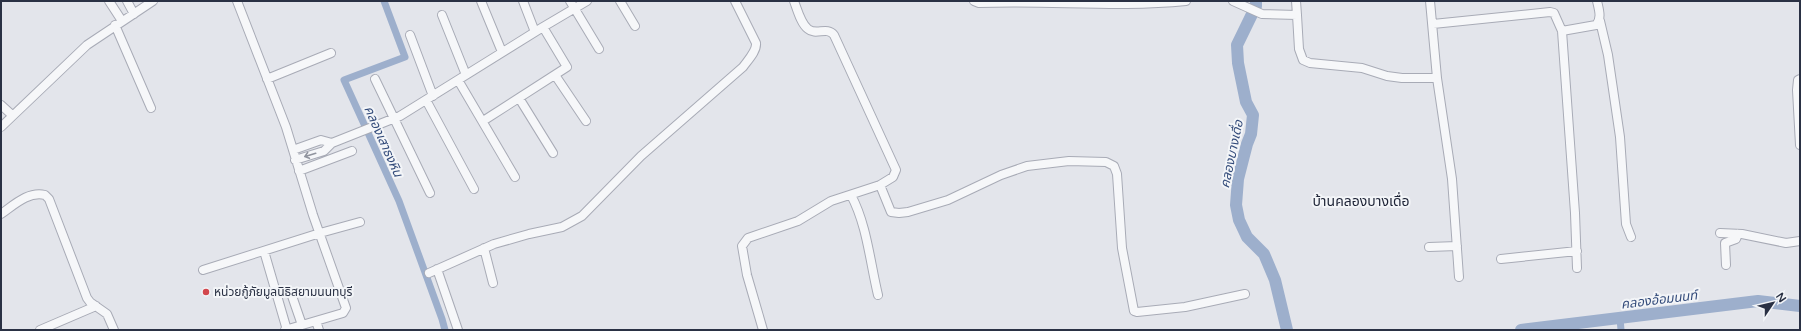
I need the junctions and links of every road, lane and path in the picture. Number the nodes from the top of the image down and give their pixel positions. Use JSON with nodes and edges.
{"nodes":[{"id":1,"x":109,"y":1,"type":"edge"},
{"id":2,"x":127,"y":1,"type":"edge"},
{"id":3,"x":153,"y":1,"type":"edge"},
{"id":4,"x":237,"y":1,"type":"edge"},
{"id":5,"x":481,"y":1,"type":"edge"},
{"id":6,"x":523,"y":1,"type":"edge"},
{"id":7,"x":570,"y":1,"type":"edge"},
{"id":8,"x":588,"y":1,"type":"edge"},
{"id":9,"x":620,"y":1,"type":"edge"},
{"id":10,"x":735,"y":1,"type":"edge"},
{"id":11,"x":794,"y":1,"type":"edge"},
{"id":12,"x":974,"y":1,"type":"edge"},
{"id":13,"x":1186,"y":1,"type":"edge"},
{"id":14,"x":1233,"y":1,"type":"edge"},
{"id":15,"x":1296,"y":1,"type":"edge"},
{"id":16,"x":1430,"y":1,"type":"edge"},
{"id":17,"x":1597,"y":1,"type":"edge"},
{"id":18,"x":573,"y":9,"type":"junction"},
{"id":19,"x":134,"y":14,"type":"junction"},
{"id":20,"x":442,"y":15,"type":"dead end"},
{"id":21,"x":1297,"y":15,"type":"junction"},
{"id":22,"x":1600,"y":21,"type":"junction"},
{"id":23,"x":119,"y":23,"type":"junction"},
{"id":24,"x":1433,"y":24,"type":"junction"},
{"id":25,"x":635,"y":26,"type":"dead end"},
{"id":26,"x":543,"y":27,"type":"junction"},
{"id":27,"x":1562,"y":31,"type":"junction"},
{"id":28,"x":535,"y":32,"type":"junction"},
{"id":29,"x":410,"y":35,"type":"dead end"},
{"id":30,"x":599,"y":49,"type":"dead end"},
{"id":31,"x":502,"y":52,"type":"junction"},
{"id":32,"x":330,"y":53,"type":"dead end"},
{"id":33,"x":466,"y":75,"type":"junction"},
{"id":34,"x":555,"y":75,"type":"junction"},
{"id":35,"x":1437,"y":78,"type":"junction"},
{"id":36,"x":267,"y":79,"type":"junction"},
{"id":37,"x":375,"y":79,"type":"dead end"},
{"id":38,"x":1800,"y":79,"type":"edge"},
{"id":39,"x":458,"y":80,"type":"junction"},
{"id":40,"x":429,"y":98,"type":"junction"},
{"id":41,"x":519,"y":98,"type":"junction"},
{"id":42,"x":1,"y":105,"type":"edge"},
{"id":43,"x":151,"y":108,"type":"dead end"},
{"id":44,"x":12,"y":115,"type":"junction"},
{"id":45,"x":393,"y":120,"type":"junction"},
{"id":46,"x":483,"y":121,"type":"junction"},
{"id":47,"x":586,"y":121,"type":"dead end"},
{"id":48,"x":1,"y":127,"type":"edge"},
{"id":49,"x":332,"y":143,"type":"junction"},
{"id":50,"x":1800,"y":145,"type":"edge"},
{"id":51,"x":292,"y":150,"type":"junction"},
{"id":52,"x":352,"y":151,"type":"dead end"},
{"id":53,"x":553,"y":153,"type":"dead end"},
{"id":54,"x":295,"y":160,"type":"junction"},
{"id":55,"x":299,"y":171,"type":"junction"},
{"id":56,"x":515,"y":177,"type":"dead end"},
{"id":57,"x":880,"y":185,"type":"junction"},
{"id":58,"x":474,"y":189,"type":"dead end"},
{"id":59,"x":430,"y":193,"type":"dead end"},
{"id":60,"x":851,"y":194,"type":"junction"},
{"id":61,"x":1,"y":214,"type":"edge"},
{"id":62,"x":360,"y":222,"type":"dead end"},
{"id":63,"x":320,"y":233,"type":"junction"},
{"id":64,"x":1720,"y":233,"type":"dead end"},
{"id":65,"x":1738,"y":234,"type":"junction"},
{"id":66,"x":1631,"y":237,"type":"dead end"},
{"id":67,"x":1800,"y":241,"type":"edge"},
{"id":68,"x":1457,"y":246,"type":"junction"},
{"id":69,"x":1429,"y":247,"type":"dead end"},
{"id":70,"x":484,"y":248,"type":"junction"},
{"id":71,"x":264,"y":251,"type":"junction"},
{"id":72,"x":1577,"y":251,"type":"junction"},
{"id":73,"x":1501,"y":259,"type":"dead end"},
{"id":74,"x":1726,"y":265,"type":"dead end"},
{"id":75,"x":1577,"y":268,"type":"dead end"},
{"id":76,"x":436,"y":269,"type":"junction"},
{"id":77,"x":203,"y":270,"type":"dead end"},
{"id":78,"x":429,"y":273,"type":"dead end"},
{"id":79,"x":1460,"y":277,"type":"dead end"},
{"id":80,"x":492,"y":283,"type":"dead end"},
{"id":81,"x":1245,"y":294,"type":"dead end"},
{"id":82,"x":878,"y":295,"type":"dead end"},
{"id":83,"x":292,"y":296,"type":"dead end"},
{"id":84,"x":96,"y":306,"type":"junction"},
{"id":85,"x":316,"y":321,"type":"junction"},
{"id":86,"x":302,"y":325,"type":"junction"},
{"id":87,"x":40,"y":330,"type":"edge"},
{"id":88,"x":114,"y":330,"type":"edge"},
{"id":89,"x":286,"y":330,"type":"edge"},
{"id":90,"x":319,"y":330,"type":"edge"},
{"id":91,"x":458,"y":330,"type":"edge"},
{"id":92,"x":763,"y":330,"type":"edge"}],
"edges":[{"from":1,"to":23,"type":"street"},
{"from":2,"to":19,"type":"street"},
{"from":3,"to":19,"type":"street"},
{"from":4,"to":36,"type":"street"},
{"from":5,"to":31,"type":"street"},
{"from":6,"to":28,"type":"street"},
{"from":7,"to":18,"type":"street"},
{"from":8,"to":18,"type":"street"},
{"from":9,"to":25,"type":"street"},
{"from":10,"to":70,"type":"street"},
{"from":11,"to":57,"type":"street"},
{"from":12,"to":13,"type":"street"},
{"from":14,"to":21,"type":"street"},
{"from":15,"to":21,"type":"street"},
{"from":16,"to":24,"type":"street"},
{"from":17,"to":22,"type":"street"},
{"from":18,"to":26,"type":"street"},
{"from":18,"to":30,"type":"street"},
{"from":19,"to":23,"type":"street"},
{"from":20,"to":33,"type":"street"},
{"from":21,"to":35,"type":"street"},
{"from":22,"to":27,"type":"street"},
{"from":22,"to":66,"type":"street"},
{"from":23,"to":43,"type":"street"},
{"from":23,"to":44,"type":"street"},
{"from":24,"to":27,"type":"street"},
{"from":24,"to":35,"type":"street"},
{"from":26,"to":28,"type":"street"},
{"from":26,"to":34,"type":"street"},
{"from":27,"to":72,"type":"street"},
{"from":28,"to":31,"type":"street"},
{"from":29,"to":40,"type":"street"},
{"from":31,"to":33,"type":"street"},
{"from":32,"to":36,"type":"street"},
{"from":33,"to":39,"type":"street"},
{"from":34,"to":41,"type":"street"},
{"from":34,"to":47,"type":"street"},
{"from":35,"to":68,"type":"street"},
{"from":36,"to":51,"type":"street"},
{"from":37,"to":45,"type":"street"},
{"from":38,"to":50,"type":"street"},
{"from":39,"to":40,"type":"street"},
{"from":39,"to":46,"type":"street"},
{"from":40,"to":45,"type":"street"},
{"from":40,"to":58,"type":"street"},
{"from":41,"to":46,"type":"street"},
{"from":41,"to":53,"type":"street"},
{"from":42,"to":44,"type":"street"},
{"from":44,"to":48,"type":"street"},
{"from":45,"to":49,"type":"street"},
{"from":45,"to":59,"type":"street"},
{"from":46,"to":56,"type":"street"},
{"from":49,"to":51,"type":"street"},
{"from":49,"to":54,"type":"street","one_way":true},
{"from":51,"to":54,"type":"street"},
{"from":52,"to":55,"type":"street"},
{"from":54,"to":55,"type":"street"},
{"from":55,"to":63,"type":"street"},
{"from":57,"to":60,"type":"street"},
{"from":57,"to":81,"type":"street"},
{"from":60,"to":82,"type":"street"},
{"from":60,"to":92,"type":"street"},
{"from":61,"to":84,"type":"street"},
{"from":62,"to":63,"type":"street"},
{"from":63,"to":71,"type":"street"},
{"from":63,"to":85,"type":"street"},
{"from":64,"to":65,"type":"street"},
{"from":65,"to":67,"type":"street"},
{"from":65,"to":74,"type":"street"},
{"from":68,"to":69,"type":"street"},
{"from":68,"to":79,"type":"street"},
{"from":70,"to":76,"type":"street"},
{"from":70,"to":80,"type":"street"},
{"from":71,"to":77,"type":"street"},
{"from":71,"to":89,"type":"street"},
{"from":72,"to":73,"type":"street"},
{"from":72,"to":75,"type":"street"},
{"from":76,"to":78,"type":"street"},
{"from":76,"to":91,"type":"street"},
{"from":83,"to":86,"type":"street"},
{"from":84,"to":87,"type":"street"},
{"from":84,"to":88,"type":"street"},
{"from":85,"to":86,"type":"street"},
{"from":85,"to":90,"type":"street"},
{"from":86,"to":89,"type":"street"}]}
